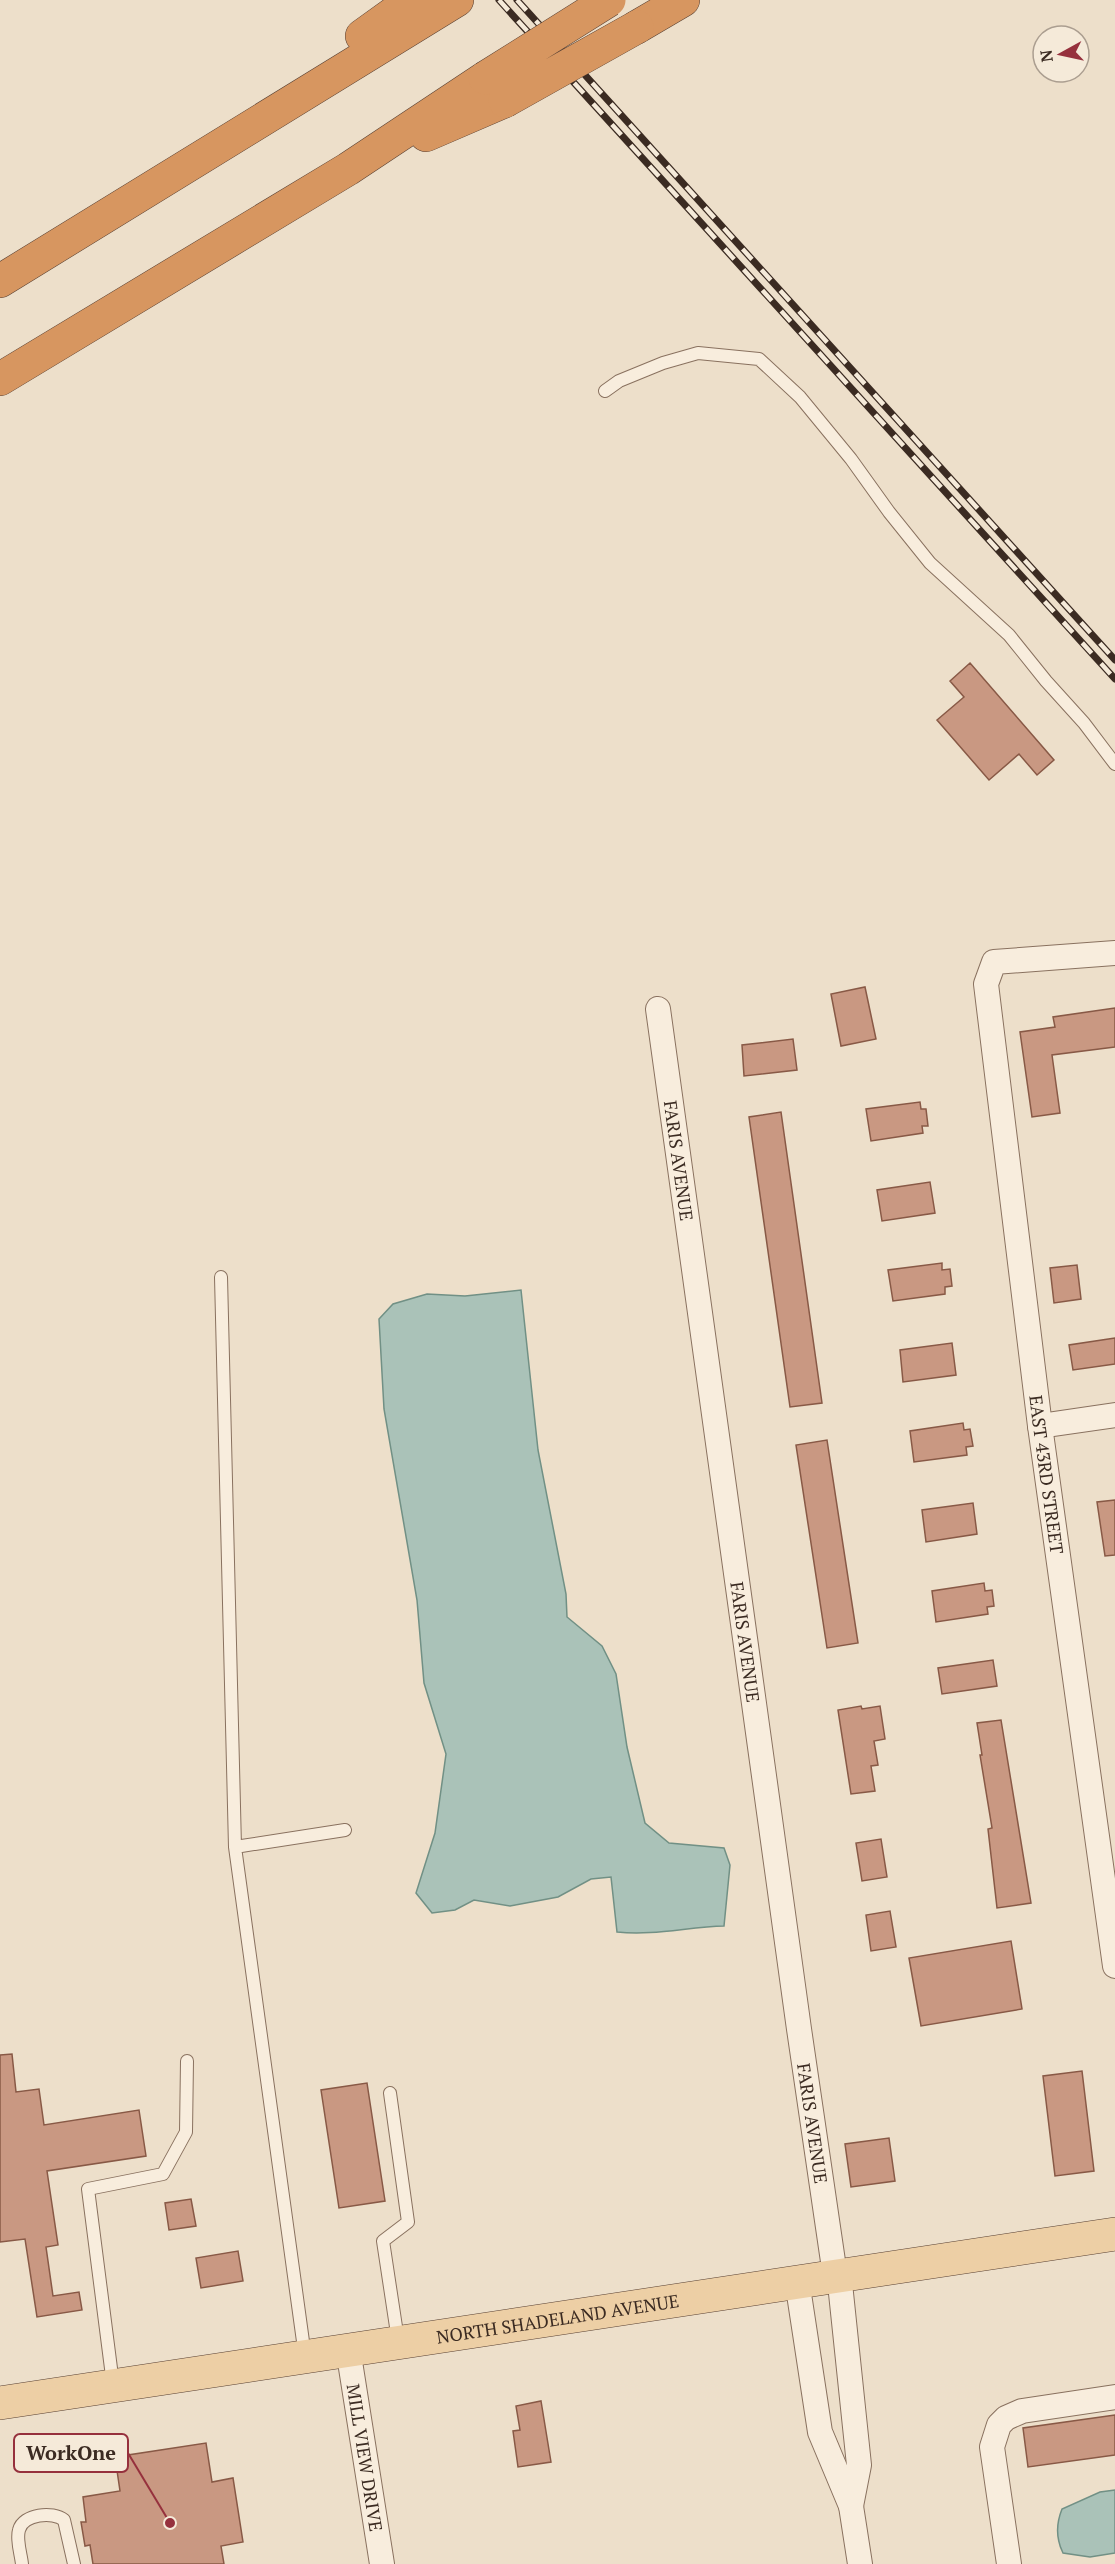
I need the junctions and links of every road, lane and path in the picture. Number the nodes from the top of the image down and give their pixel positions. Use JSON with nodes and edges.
{"nodes":[{"id":1,"x":458,"y":0,"type":"edge"},
{"id":2,"x":609,"y":0,"type":"edge"},
{"id":3,"x":682,"y":0,"type":"edge"},
{"id":4,"x":421,"y":9,"type":"edge"},
{"id":5,"x":495,"y":89,"type":"junction"},
{"id":6,"x":0,"y":281,"type":"edge"},
{"id":7,"x":0,"y":379,"type":"edge"},
{"id":8,"x":605,"y":391,"type":"dead end"},
{"id":9,"x":1115,"y":764,"type":"edge"},
{"id":10,"x":1115,"y":952,"type":"edge"},
{"id":11,"x":658,"y":1009,"type":"dead end"},
{"id":12,"x":220,"y":1277,"type":"dead end"},
{"id":13,"x":1115,"y":1415,"type":"edge"},
{"id":14,"x":1040,"y":1426,"type":"junction"},
{"id":15,"x":1105,"y":1818,"type":"edge"},
{"id":16,"x":345,"y":1830,"type":"dead end"},
{"id":17,"x":235,"y":1847,"type":"junction"},
{"id":18,"x":1115,"y":1966,"type":"edge"},
{"id":19,"x":187,"y":2061,"type":"dead end"},
{"id":20,"x":390,"y":2093,"type":"dead end"},
{"id":21,"x":1115,"y":2234,"type":"edge"},
{"id":22,"x":837,"y":2275,"type":"junction"},
{"id":23,"x":797,"y":2281,"type":"junction"},
{"id":24,"x":398,"y":2342,"type":"junction"},
{"id":25,"x":348,"y":2349,"type":"junction"},
{"id":26,"x":305,"y":2356,"type":"junction"},
{"id":27,"x":113,"y":2385,"type":"junction"},
{"id":28,"x":1115,"y":2397,"type":"edge"},
{"id":29,"x":0,"y":2403,"type":"edge"},
{"id":30,"x":851,"y":2506,"type":"junction"},
{"id":31,"x":22,"y":2564,"type":"edge"},
{"id":32,"x":74,"y":2564,"type":"edge"},
{"id":33,"x":382,"y":2564,"type":"edge"},
{"id":34,"x":860,"y":2564,"type":"edge"},
{"id":35,"x":1009,"y":2564,"type":"edge"}],
"edges":[{"from":1,"to":4,"type":"highway"},
{"from":2,"to":5,"type":"highway","bridge":true},
{"from":3,"to":5,"type":"highway","bridge":true},
{"from":4,"to":6,"type":"highway"},
{"from":5,"to":7,"type":"highway"},
{"from":8,"to":9,"type":"lane"},
{"from":10,"to":14,"type":"street","name":"EAST 43RD STREET"},
{"from":11,"to":22,"type":"street","name":"FARIS AVENUE"},
{"from":12,"to":17,"type":"lane"},
{"from":13,"to":14,"type":"street"},
{"from":14,"to":15,"type":"street","name":"EAST 43RD STREET"},
{"from":15,"to":18,"type":"street","name":"EAST 43RD STREET"},
{"from":16,"to":17,"type":"lane"},
{"from":17,"to":26,"type":"lane"},
{"from":19,"to":27,"type":"lane"},
{"from":20,"to":24,"type":"lane"},
{"from":21,"to":22,"type":"main road","name":"NORTH SHADELAND AVENUE"},
{"from":22,"to":23,"type":"main road","name":"NORTH SHADELAND AVENUE"},
{"from":22,"to":30,"type":"street","name":"FARIS AVENUE"},
{"from":23,"to":24,"type":"main road","name":"NORTH SHADELAND AVENUE"},
{"from":23,"to":30,"type":"street","name":"FARIS AVENUE"},
{"from":24,"to":25,"type":"main road","name":"NORTH SHADELAND AVENUE"},
{"from":25,"to":26,"type":"main road","name":"NORTH SHADELAND AVENUE"},
{"from":25,"to":33,"type":"street","name":"MILL VIEW DRIVE"},
{"from":26,"to":27,"type":"main road","name":"NORTH SHADELAND AVENUE"},
{"from":27,"to":29,"type":"main road","name":"NORTH SHADELAND AVENUE"},
{"from":28,"to":35,"type":"street"},
{"from":30,"to":34,"type":"street","name":"FARIS AVENUE"},
{"from":31,"to":32,"type":"lane"}]}
